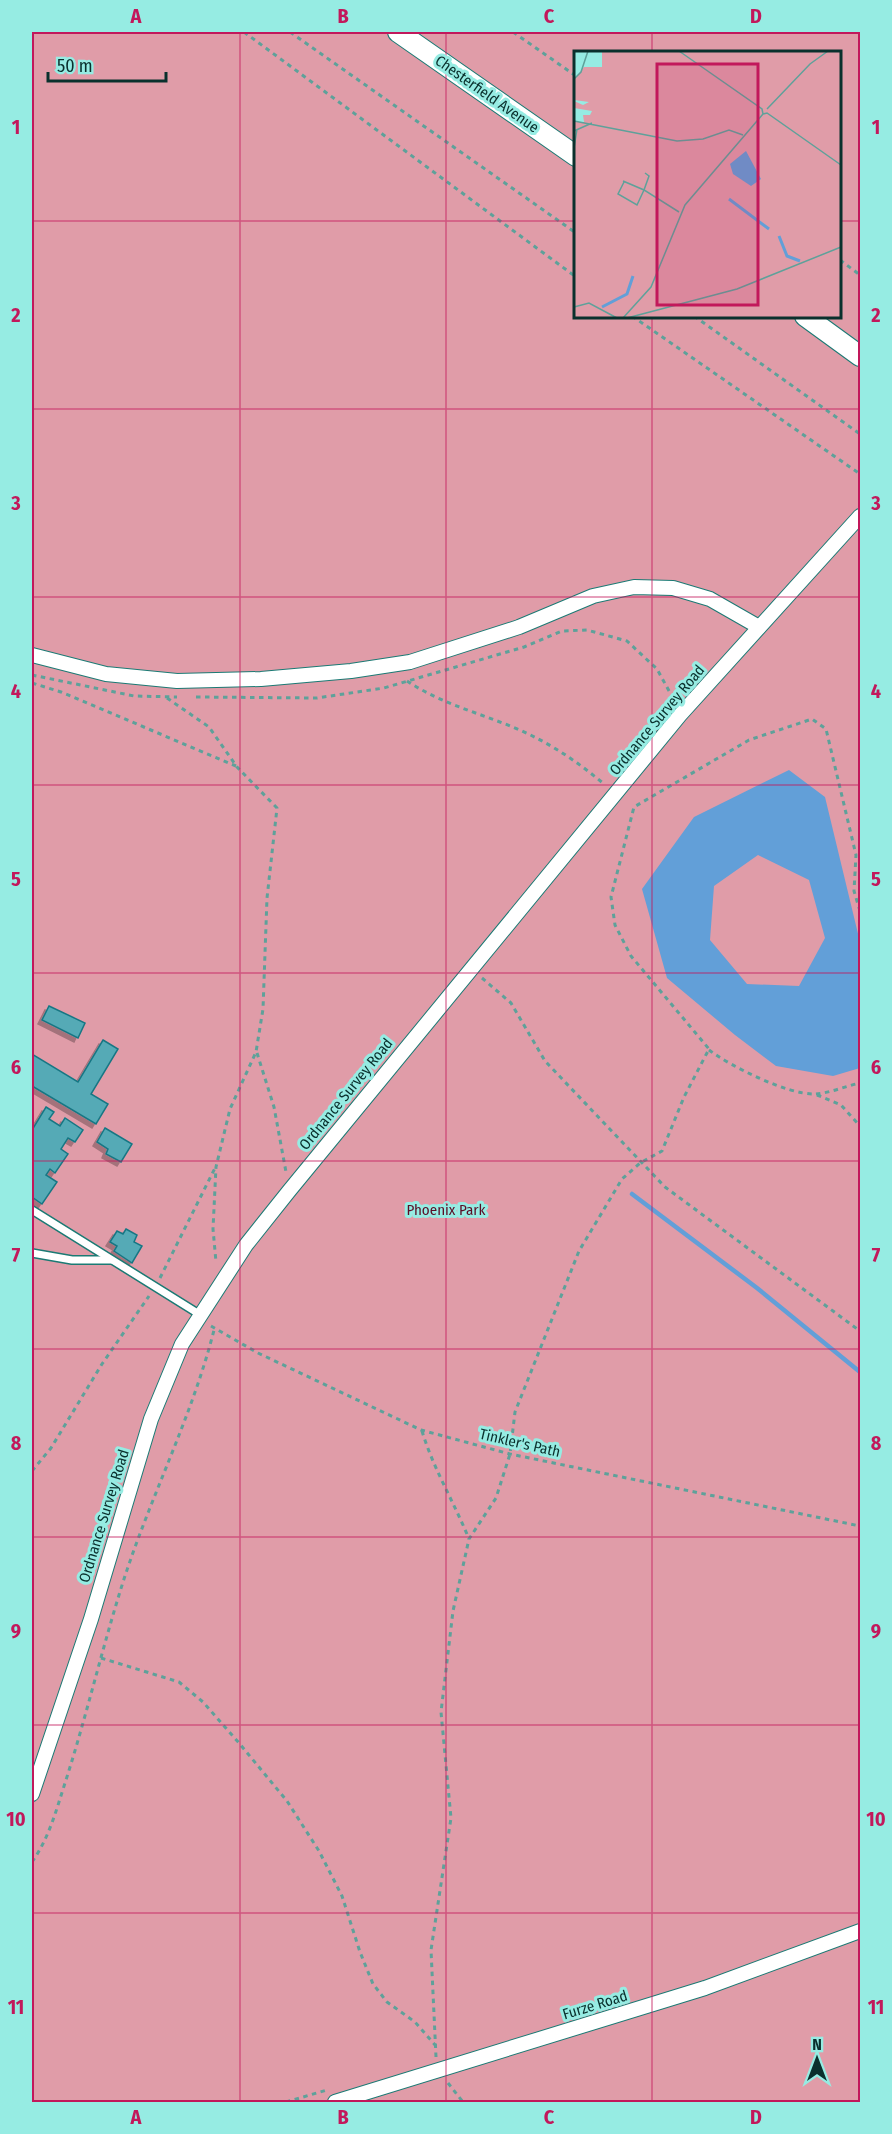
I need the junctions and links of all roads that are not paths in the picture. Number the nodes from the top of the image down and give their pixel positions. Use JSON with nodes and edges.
{"nodes":[{"id":1,"x":398,"y":32,"type":"edge"},
{"id":2,"x":574,"y":155,"type":"edge"},
{"id":3,"x":808,"y":318,"type":"edge"},
{"id":4,"x":861,"y":356,"type":"edge"},
{"id":5,"x":861,"y":516,"type":"edge"},
{"id":6,"x":759,"y":627,"type":"junction"},
{"id":7,"x":32,"y":655,"type":"edge"},
{"id":8,"x":32,"y":1210,"type":"edge"},
{"id":9,"x":32,"y":1253,"type":"edge"},
{"id":10,"x":111,"y":1260,"type":"junction"},
{"id":11,"x":199,"y":1314,"type":"junction"},
{"id":12,"x":32,"y":1794,"type":"edge"},
{"id":13,"x":861,"y":1931,"type":"edge"},
{"id":14,"x":335,"y":2103,"type":"edge"}],
"edges":[{"from":1,"to":2,"type":"street","name":"Chesterfield Avenue"},
{"from":3,"to":4,"type":"street"},
{"from":5,"to":6,"type":"street","name":"Ordnance Survey Road"},
{"from":6,"to":7,"type":"street"},
{"from":6,"to":11,"type":"street","name":"Ordnance Survey Road"},
{"from":8,"to":10,"type":"lane"},
{"from":9,"to":10,"type":"lane"},
{"from":10,"to":11,"type":"lane"},
{"from":11,"to":12,"type":"street","name":"Ordnance Survey Road"},
{"from":13,"to":14,"type":"street","name":"Furze Road"}]}
